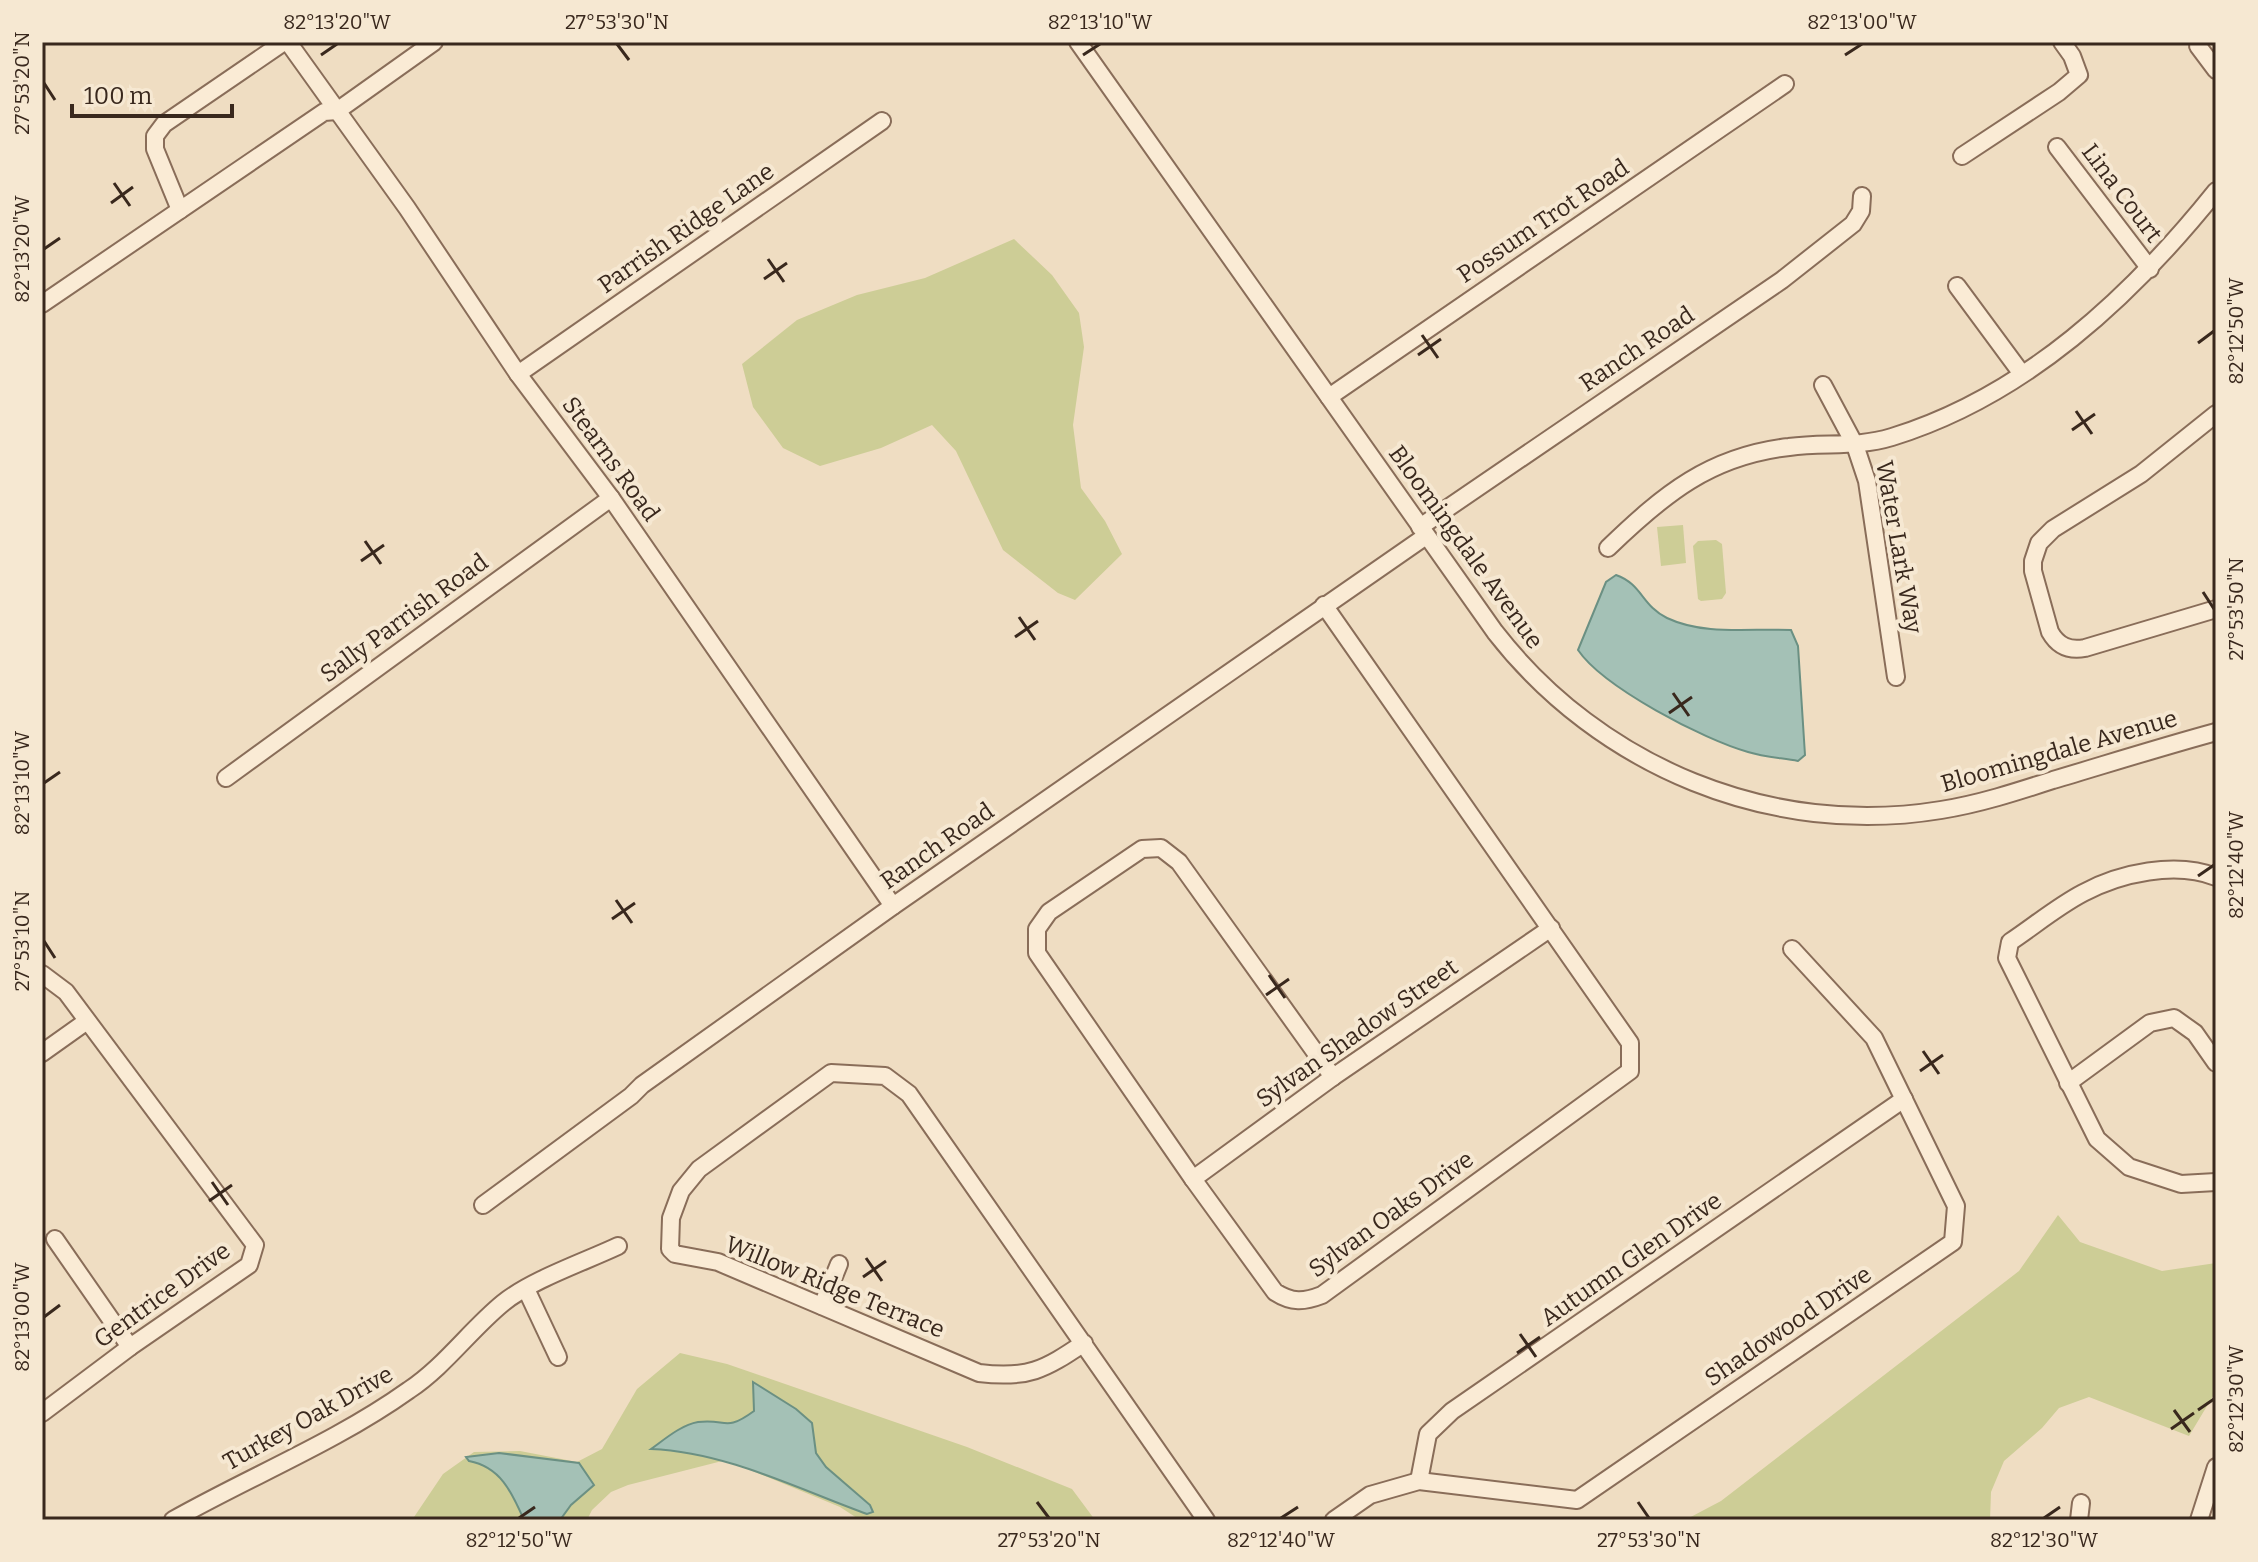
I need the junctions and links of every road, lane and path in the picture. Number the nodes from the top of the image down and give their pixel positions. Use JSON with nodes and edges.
{"nodes":[{"id":1,"x":286,"y":42,"type":"edge"},
{"id":2,"x":434,"y":42,"type":"edge"},
{"id":3,"x":1078,"y":42,"type":"edge"},
{"id":4,"x":2062,"y":42,"type":"edge"},
{"id":5,"x":2198,"y":46,"type":"dead end"},
{"id":6,"x":2216,"y":70,"type":"edge"},
{"id":7,"x":1785,"y":84,"type":"dead end"},
{"id":8,"x":337,"y":111,"type":"junction"},
{"id":9,"x":882,"y":121,"type":"dead end"},
{"id":10,"x":2057,"y":147,"type":"dead end"},
{"id":11,"x":1962,"y":156,"type":"dead end"},
{"id":12,"x":2216,"y":191,"type":"edge"},
{"id":13,"x":1862,"y":196,"type":"dead end"},
{"id":14,"x":180,"y":210,"type":"junction"},
{"id":15,"x":2150,"y":269,"type":"junction"},
{"id":16,"x":1957,"y":286,"type":"dead end"},
{"id":17,"x":42,"y":304,"type":"edge"},
{"id":18,"x":518,"y":374,"type":"junction"},
{"id":19,"x":2022,"y":374,"type":"junction"},
{"id":20,"x":1823,"y":385,"type":"dead end"},
{"id":21,"x":1329,"y":397,"type":"junction"},
{"id":22,"x":2216,"y":414,"type":"edge"},
{"id":23,"x":1855,"y":445,"type":"junction"},
{"id":24,"x":611,"y":498,"type":"junction"},
{"id":25,"x":1423,"y":532,"type":"junction"},
{"id":26,"x":1608,"y":548,"type":"dead end"},
{"id":27,"x":1324,"y":605,"type":"junction"},
{"id":28,"x":2216,"y":609,"type":"edge"},
{"id":29,"x":1896,"y":677,"type":"dead end"},
{"id":30,"x":2216,"y":732,"type":"edge"},
{"id":31,"x":226,"y":778,"type":"dead end"},
{"id":32,"x":2216,"y":877,"type":"edge"},
{"id":33,"x":893,"y":906,"type":"junction"},
{"id":34,"x":1551,"y":928,"type":"junction"},
{"id":35,"x":1792,"y":949,"type":"dead end"},
{"id":36,"x":42,"y":974,"type":"edge"},
{"id":37,"x":87,"y":1021,"type":"junction"},
{"id":38,"x":42,"y":1053,"type":"edge"},
{"id":39,"x":2216,"y":1063,"type":"edge"},
{"id":40,"x":1333,"y":1077,"type":"junction"},
{"id":41,"x":2068,"y":1083,"type":"junction"},
{"id":42,"x":1904,"y":1099,"type":"junction"},
{"id":43,"x":1193,"y":1179,"type":"junction"},
{"id":44,"x":2216,"y":1182,"type":"edge"},
{"id":45,"x":483,"y":1205,"type":"dead end"},
{"id":46,"x":55,"y":1239,"type":"dead end"},
{"id":47,"x":618,"y":1246,"type":"dead end"},
{"id":48,"x":839,"y":1264,"type":"dead end"},
{"id":49,"x":526,"y":1289,"type":"junction"},
{"id":50,"x":822,"y":1306,"type":"junction"},
{"id":51,"x":1084,"y":1343,"type":"junction"},
{"id":52,"x":130,"y":1347,"type":"junction"},
{"id":53,"x":558,"y":1357,"type":"dead end"},
{"id":54,"x":42,"y":1413,"type":"edge"},
{"id":55,"x":2216,"y":1467,"type":"edge"},
{"id":56,"x":1419,"y":1481,"type":"junction"},
{"id":57,"x":173,"y":1520,"type":"edge"},
{"id":58,"x":1206,"y":1520,"type":"edge"},
{"id":59,"x":1334,"y":1520,"type":"edge"},
{"id":60,"x":2199,"y":1520,"type":"edge"}],
"edges":[{"from":1,"to":8,"type":"street","name":"Stearns Road"},
{"from":1,"to":14,"type":"street"},
{"from":2,"to":8,"type":"street"},
{"from":3,"to":21,"type":"street","name":"Bloomingdale Avenue"},
{"from":4,"to":11,"type":"street"},
{"from":5,"to":6,"type":"street"},
{"from":7,"to":21,"type":"street","name":"Possum Trot Road"},
{"from":8,"to":14,"type":"street"},
{"from":8,"to":18,"type":"street","name":"Stearns Road"},
{"from":9,"to":18,"type":"street","name":"Parrish Ridge Lane"},
{"from":10,"to":15,"type":"street","name":"Lina Court"},
{"from":12,"to":15,"type":"street"},
{"from":13,"to":25,"type":"street","name":"Ranch Road"},
{"from":14,"to":17,"type":"street"},
{"from":15,"to":19,"type":"street"},
{"from":16,"to":19,"type":"street"},
{"from":18,"to":24,"type":"street","name":"Stearns Road"},
{"from":19,"to":23,"type":"street"},
{"from":20,"to":23,"type":"street","name":"Water Lark Way"},
{"from":21,"to":25,"type":"street","name":"Bloomingdale Avenue"},
{"from":22,"to":28,"type":"street"},
{"from":23,"to":26,"type":"street"},
{"from":23,"to":29,"type":"street","name":"Water Lark Way"},
{"from":24,"to":31,"type":"street","name":"Sally Parrish Road"},
{"from":24,"to":33,"type":"street","name":"Stearns Road"},
{"from":25,"to":27,"type":"street","name":"Ranch Road"},
{"from":25,"to":30,"type":"street","name":"Bloomingdale Avenue"},
{"from":27,"to":33,"type":"street","name":"Ranch Road"},
{"from":27,"to":34,"type":"street","name":"Sylvan Oaks Drive"},
{"from":32,"to":41,"type":"street"},
{"from":33,"to":45,"type":"street","name":"Ranch Road"},
{"from":34,"to":40,"type":"street","name":"Sylvan Shadow Street"},
{"from":34,"to":43,"type":"street","name":"Sylvan Oaks Drive"},
{"from":35,"to":42,"type":"street","name":"Shadowood Drive"},
{"from":36,"to":37,"type":"street","name":"Gentrice Drive"},
{"from":37,"to":38,"type":"street"},
{"from":37,"to":52,"type":"street","name":"Gentrice Drive"},
{"from":39,"to":41,"type":"street"},
{"from":40,"to":43,"type":"street","name":"Sylvan Shadow Street"},
{"from":40,"to":43,"type":"street","name":"Sylvan Oaks Drive"},
{"from":41,"to":44,"type":"street"},
{"from":42,"to":56,"type":"street","name":"Autumn Glen Drive"},
{"from":42,"to":56,"type":"street","name":"Shadowood Drive"},
{"from":46,"to":52,"type":"street"},
{"from":47,"to":49,"type":"street","name":"Turkey Oak Drive"},
{"from":48,"to":50,"type":"street"},
{"from":49,"to":53,"type":"street"},
{"from":49,"to":57,"type":"street","name":"Turkey Oak Drive"},
{"from":50,"to":51,"type":"street","name":"Willow Ridge Terrace"},
{"from":50,"to":51,"type":"street","name":"Willow Ridge Terrace"},
{"from":51,"to":58,"type":"street","name":"Willow Ridge Terrace"},
{"from":52,"to":54,"type":"street","name":"Gentrice Drive"},
{"from":55,"to":60,"type":"street"},
{"from":56,"to":59,"type":"street","name":"Shadowood Drive"}]}
